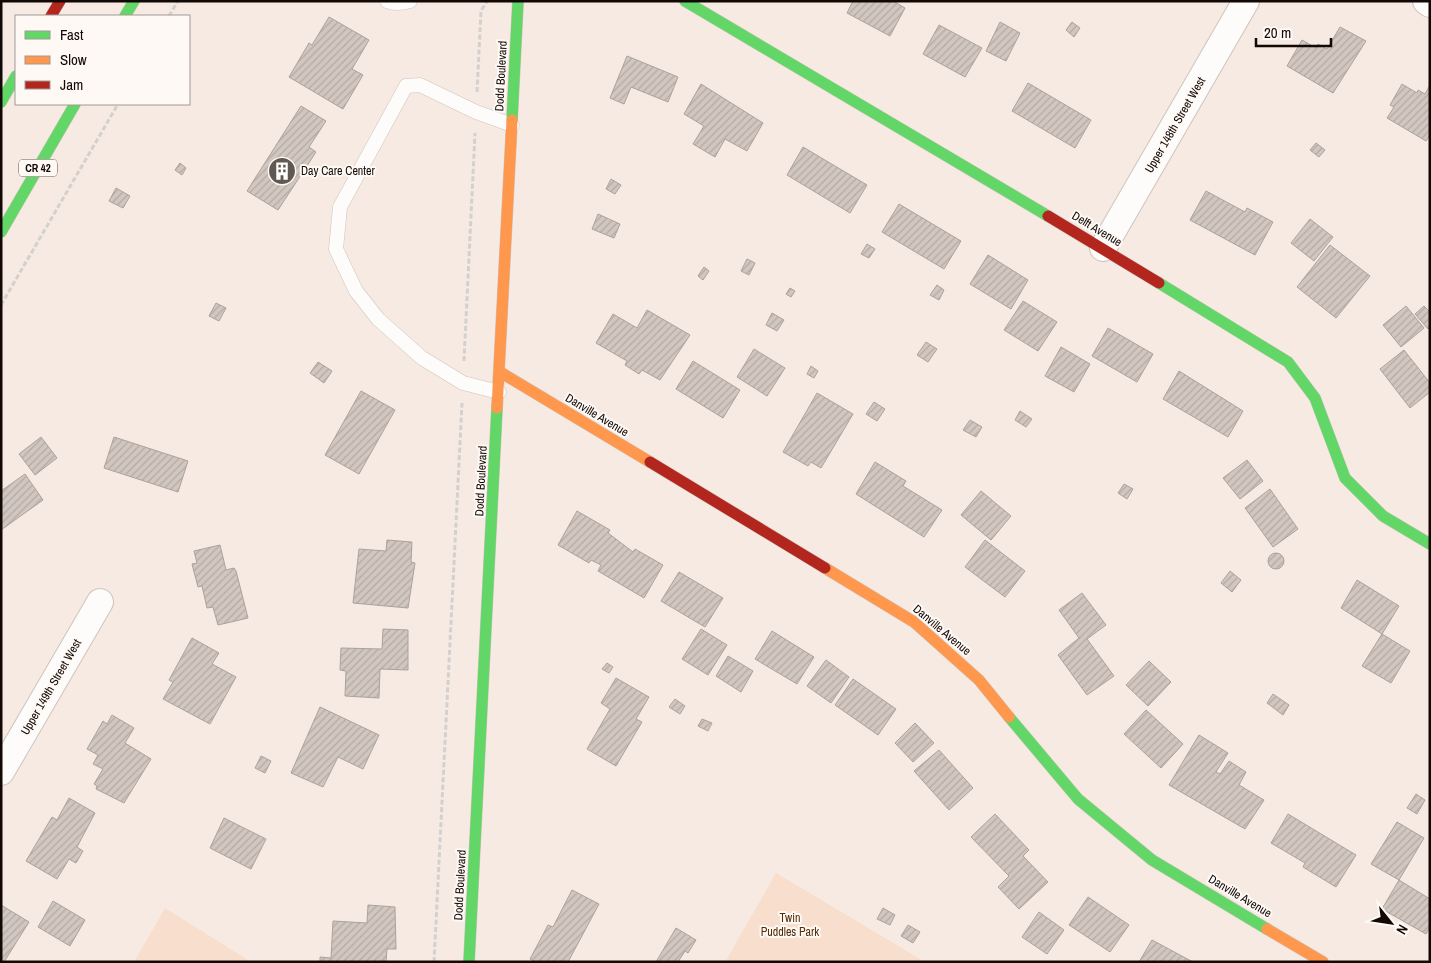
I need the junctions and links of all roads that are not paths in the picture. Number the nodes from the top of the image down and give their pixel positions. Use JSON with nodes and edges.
{"nodes":[{"id":1,"x":60,"y":1,"type":"edge"},
{"id":2,"x":134,"y":1,"type":"edge"},
{"id":3,"x":387,"y":1,"type":"edge"},
{"id":4,"x":410,"y":1,"type":"edge"},
{"id":5,"x":518,"y":1,"type":"edge"},
{"id":6,"x":685,"y":1,"type":"edge"},
{"id":7,"x":1246,"y":1,"type":"edge"},
{"id":8,"x":1426,"y":1,"type":"edge"},
{"id":9,"x":1430,"y":4,"type":"edge"},
{"id":10,"x":52,"y":15,"type":"edge"},
{"id":11,"x":126,"y":15,"type":"edge"},
{"id":12,"x":15,"y":78,"type":"edge"},
{"id":13,"x":1,"y":102,"type":"edge"},
{"id":14,"x":74,"y":105,"type":"edge"},
{"id":15,"x":512,"y":125,"type":"junction"},
{"id":16,"x":1,"y":232,"type":"edge"},
{"id":17,"x":1103,"y":248,"type":"junction"},
{"id":18,"x":500,"y":372,"type":"junction"},
{"id":19,"x":499,"y":392,"type":"junction"},
{"id":20,"x":1430,"y":544,"type":"edge"},
{"id":21,"x":100,"y":602,"type":"dead end"},
{"id":22,"x":1,"y":772,"type":"edge"},
{"id":23,"x":470,"y":962,"type":"edge"},
{"id":24,"x":1323,"y":962,"type":"edge"}],
"edges":[{"from":1,"to":10,"type":"main road"},
{"from":2,"to":11,"type":"main road"},
{"from":3,"to":4,"type":"lane"},
{"from":5,"to":15,"type":"main road","name":"Dodd Boulevard"},
{"from":6,"to":17,"type":"main road","name":"Delft Avenue"},
{"from":7,"to":17,"type":"street","name":"Upper 148th Street West"},
{"from":8,"to":9,"type":"street"},
{"from":12,"to":13,"type":"main road"},
{"from":14,"to":16,"type":"main road","number":"CR 42"},
{"from":15,"to":18,"type":"main road","name":"Dodd Boulevard"},
{"from":15,"to":19,"type":"lane"},
{"from":17,"to":20,"type":"main road","name":"Delft Avenue"},
{"from":18,"to":19,"type":"main road","name":"Dodd Boulevard"},
{"from":18,"to":24,"type":"main road","name":"Danville Avenue"},
{"from":19,"to":23,"type":"main road","name":"Dodd Boulevard"},
{"from":21,"to":22,"type":"street","name":"Upper 149th Street West"}]}
